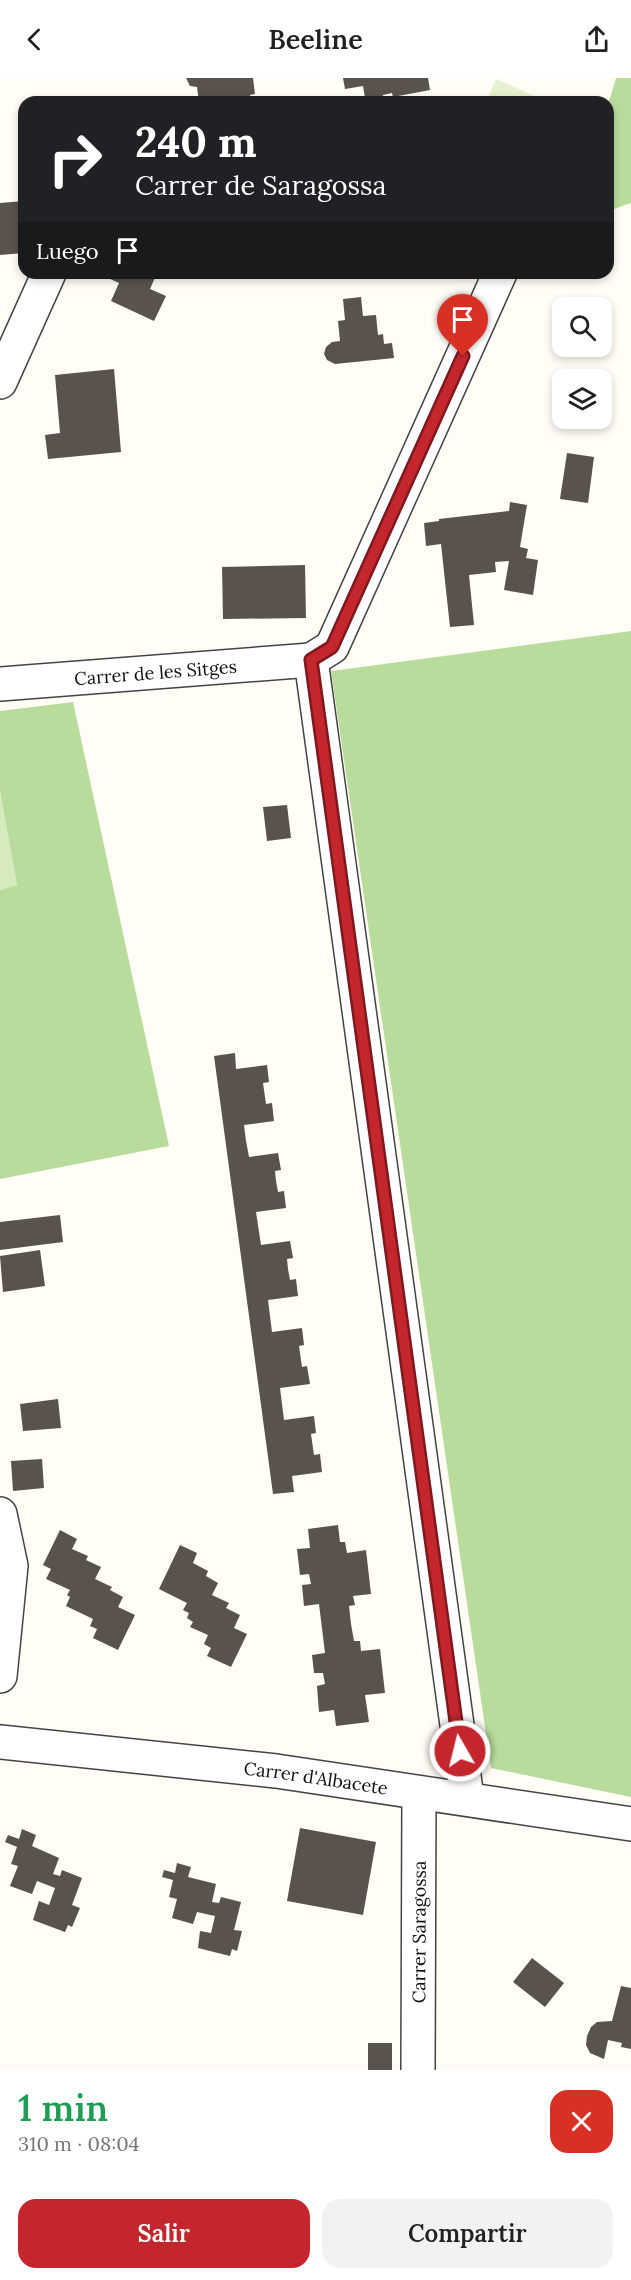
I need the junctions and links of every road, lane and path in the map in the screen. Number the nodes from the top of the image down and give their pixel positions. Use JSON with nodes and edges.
{"nodes":[{"id":1,"x":47,"y":279,"type":"edge"},
{"id":2,"x":497,"y":279,"type":"edge"},
{"id":3,"x":0,"y":382,"type":"edge"},
{"id":4,"x":311,"y":660,"type":"junction"},
{"id":5,"x":0,"y":684,"type":"edge"},
{"id":6,"x":0,"y":1514,"type":"edge"},
{"id":7,"x":0,"y":1676,"type":"edge"},
{"id":8,"x":0,"y":1742,"type":"edge"},
{"id":9,"x":419,"y":1793,"type":"junction"},
{"id":10,"x":467,"y":1798,"type":"junction"},
{"id":11,"x":631,"y":1824,"type":"edge"},
{"id":12,"x":417,"y":2070,"type":"edge"}],
"edges":[{"from":1,"to":3,"type":"street"},
{"from":2,"to":4,"type":"street"},
{"from":4,"to":5,"type":"street","name":"Carrer de les Sitges"},
{"from":4,"to":10,"type":"street"},
{"from":6,"to":7,"type":"street"},
{"from":8,"to":9,"type":"street","name":"Carrer d'Albacete"},
{"from":9,"to":10,"type":"street","name":"Carrer d'Albacete"},
{"from":9,"to":12,"type":"street","name":"Carrer Saragossa"},
{"from":10,"to":11,"type":"street","name":"Carrer d'Albacete"}]}
